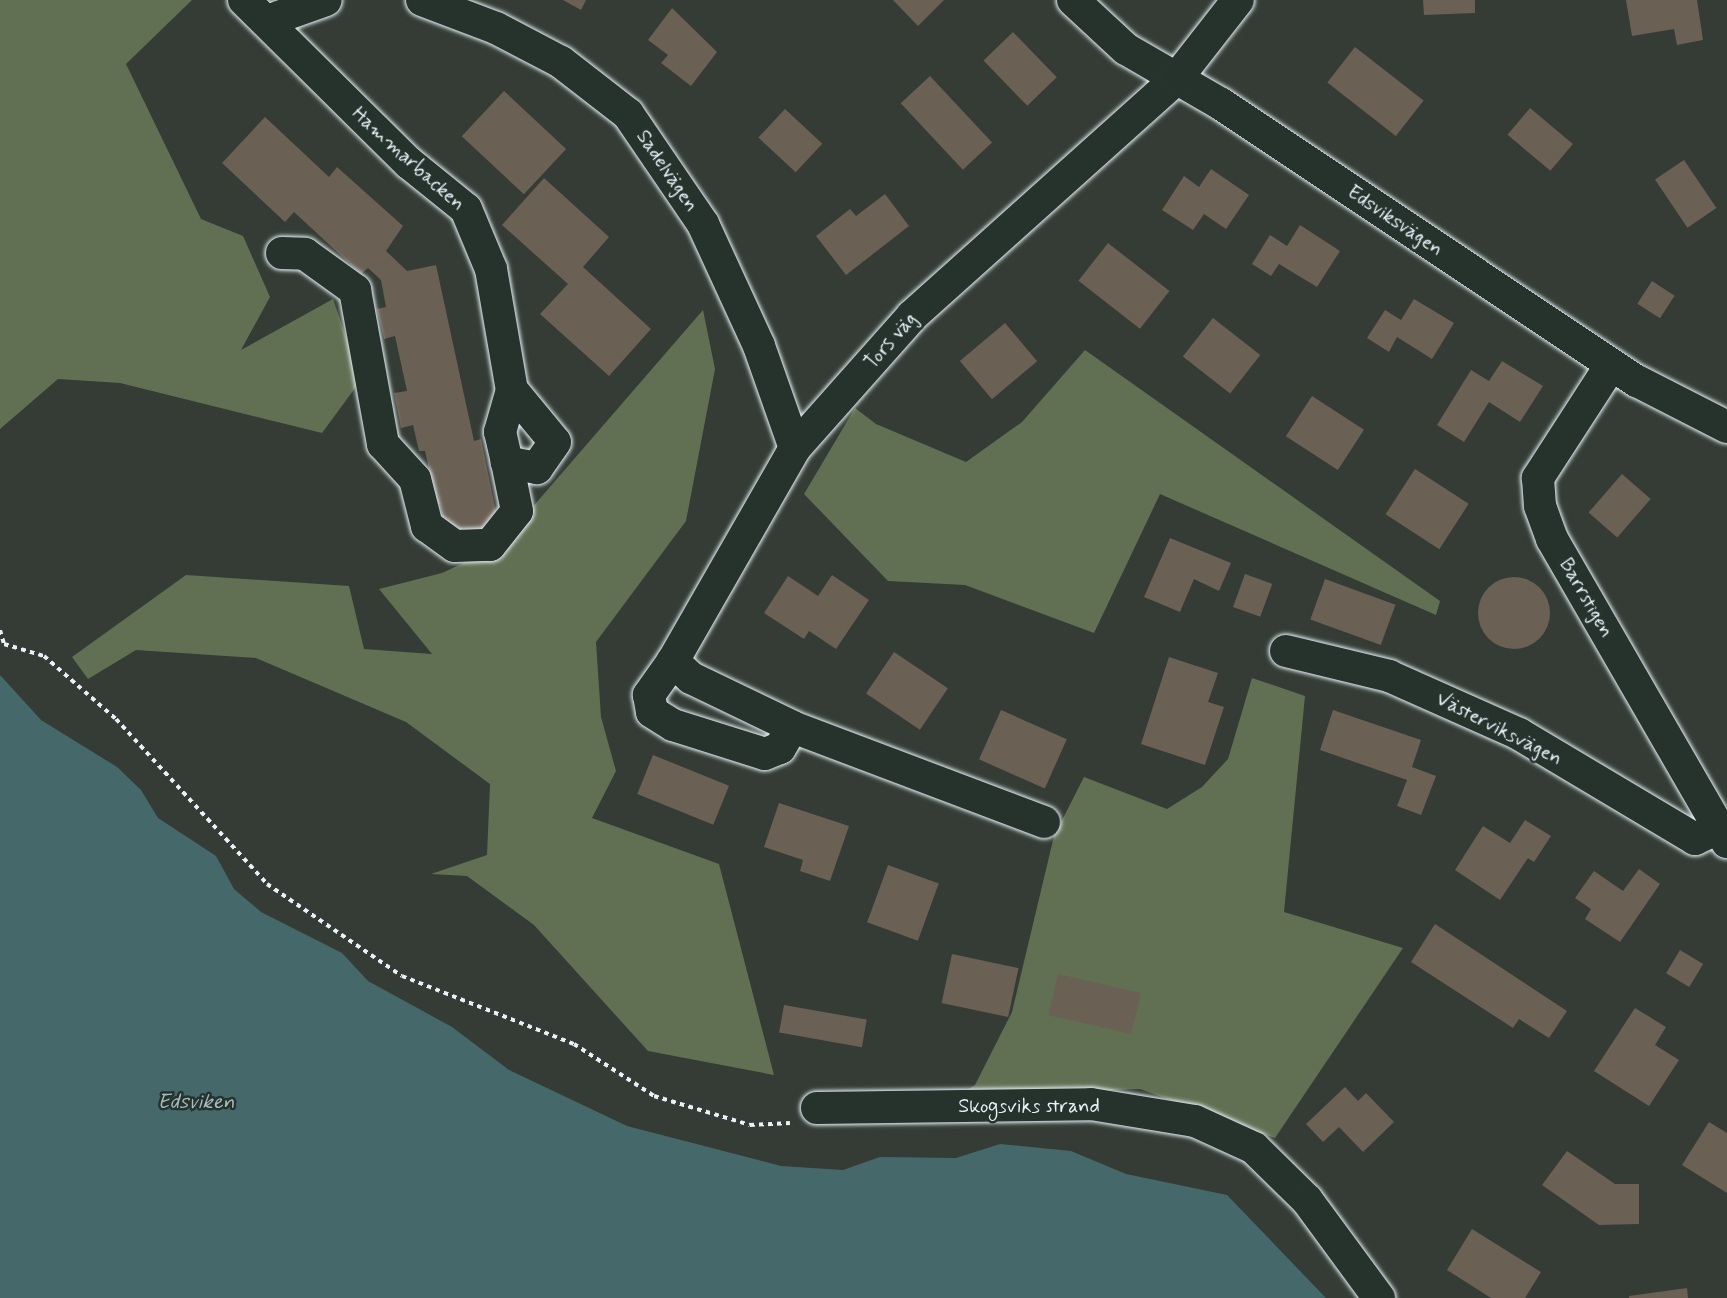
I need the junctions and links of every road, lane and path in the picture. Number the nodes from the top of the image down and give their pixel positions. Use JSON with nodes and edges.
{"nodes":[{"id":1,"x":244,"y":0,"type":"edge"},
{"id":2,"x":326,"y":0,"type":"edge"},
{"id":3,"x":422,"y":0,"type":"edge"},
{"id":4,"x":1073,"y":0,"type":"edge"},
{"id":5,"x":1238,"y":0,"type":"edge"},
{"id":6,"x":270,"y":20,"type":"junction"},
{"id":7,"x":1177,"y":78,"type":"junction"},
{"id":8,"x":282,"y":253,"type":"dead end"},
{"id":9,"x":1611,"y":365,"type":"junction"},
{"id":10,"x":512,"y":390,"type":"junction"},
{"id":11,"x":1727,"y":427,"type":"edge"},
{"id":12,"x":795,"y":448,"type":"junction"},
{"id":13,"x":507,"y":462,"type":"junction"},
{"id":14,"x":0,"y":630,"type":"edge"},
{"id":15,"x":1286,"y":651,"type":"dead end"},
{"id":16,"x":673,"y":661,"type":"junction"},
{"id":17,"x":792,"y":727,"type":"junction"},
{"id":18,"x":1044,"y":822,"type":"dead end"},
{"id":19,"x":1722,"y":836,"type":"edge"},
{"id":20,"x":818,"y":1108,"type":"joint"},
{"id":21,"x":1379,"y":1298,"type":"edge"}],
"edges":[{"from":1,"to":6,"type":"street","name":"Hammarbacken"},
{"from":2,"to":6,"type":"street"},
{"from":3,"to":12,"type":"street","name":"Sadelvägen"},
{"from":4,"to":7,"type":"street","name":"Edsviksvägen"},
{"from":5,"to":7,"type":"street","name":"Tors väg"},
{"from":6,"to":10,"type":"street","name":"Hammarbacken"},
{"from":7,"to":9,"type":"street","name":"Edsviksvägen"},
{"from":7,"to":12,"type":"street","name":"Tors väg"},
{"from":8,"to":13,"type":"street"},
{"from":9,"to":11,"type":"street","name":"Edsviksvägen"},
{"from":9,"to":19,"type":"street","name":"Barrstigen"},
{"from":10,"to":13,"type":"street","name":"Hammarbacken"},
{"from":10,"to":13,"type":"street","name":"Hammarbacken"},
{"from":12,"to":16,"type":"street","name":"Tors väg"},
{"from":14,"to":20,"type":"path"},
{"from":15,"to":19,"type":"street","name":"Västerviksvägen"},
{"from":16,"to":17,"type":"street"},
{"from":16,"to":17,"type":"street","name":"Tors väg"},
{"from":17,"to":18,"type":"street"},
{"from":20,"to":21,"type":"street","name":"Skogsviks strand"}]}
